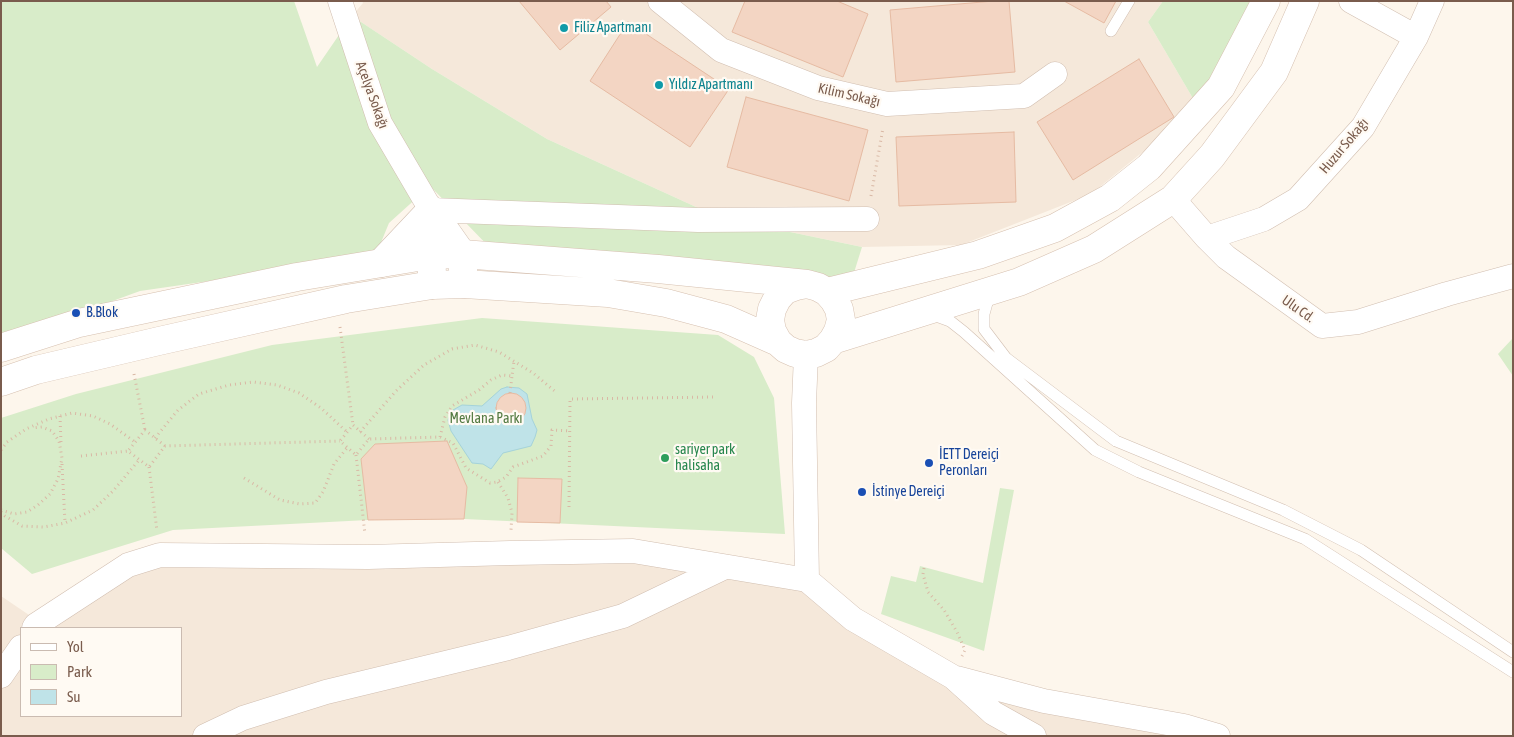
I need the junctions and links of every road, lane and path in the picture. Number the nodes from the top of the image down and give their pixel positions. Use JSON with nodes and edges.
{"nodes":[{"id":1,"x":340,"y":1,"type":"edge"},
{"id":2,"x":660,"y":1,"type":"edge"},
{"id":3,"x":1129,"y":1,"type":"edge"},
{"id":4,"x":1266,"y":1,"type":"edge"},
{"id":5,"x":1305,"y":1,"type":"edge"},
{"id":6,"x":1351,"y":1,"type":"edge"},
{"id":7,"x":1432,"y":1,"type":"edge"},
{"id":8,"x":1111,"y":31,"type":"dead end"},
{"id":9,"x":1416,"y":37,"type":"junction"},
{"id":10,"x":1055,"y":74,"type":"dead end"},
{"id":11,"x":887,"y":104,"type":"junction"},
{"id":12,"x":1173,"y":199,"type":"junction"},
{"id":13,"x":431,"y":210,"type":"junction"},
{"id":14,"x":867,"y":219,"type":"joint"},
{"id":15,"x":1207,"y":238,"type":"junction"},
{"id":16,"x":462,"y":254,"type":"junction"},
{"id":17,"x":430,"y":255,"type":"junction"},
{"id":18,"x":381,"y":263,"type":"junction"},
{"id":19,"x":1513,"y":276,"type":"edge"},
{"id":20,"x":432,"y":284,"type":"junction"},
{"id":21,"x":464,"y":284,"type":"junction"},
{"id":22,"x":817,"y":288,"type":"junction"},
{"id":23,"x":991,"y":291,"type":"junction"},
{"id":24,"x":336,"y":301,"type":"junction"},
{"id":25,"x":925,"y":311,"type":"junction"},
{"id":26,"x":834,"y":340,"type":"junction"},
{"id":27,"x":778,"y":342,"type":"junction"},
{"id":28,"x":1,"y":348,"type":"edge"},
{"id":29,"x":130,"y":348,"type":"junction"},
{"id":30,"x":806,"y":355,"type":"junction"},
{"id":31,"x":514,"y":361,"type":"junction"},
{"id":32,"x":512,"y":376,"type":"junction"},
{"id":33,"x":1,"y":382,"type":"edge"},
{"id":34,"x":510,"y":393,"type":"dead end"},
{"id":35,"x":557,"y":393,"type":"dead end"},
{"id":36,"x":716,"y":397,"type":"dead end"},
{"id":37,"x":60,"y":416,"type":"junction"},
{"id":38,"x":353,"y":425,"type":"junction"},
{"id":39,"x":26,"y":428,"type":"junction"},
{"id":40,"x":144,"y":430,"type":"junction"},
{"id":41,"x":347,"y":432,"type":"junction"},
{"id":42,"x":360,"y":432,"type":"junction"},
{"id":43,"x":570,"y":432,"type":"junction"},
{"id":44,"x":440,"y":437,"type":"junction"},
{"id":45,"x":155,"y":438,"type":"junction"},
{"id":46,"x":370,"y":439,"type":"junction"},
{"id":47,"x":340,"y":441,"type":"junction"},
{"id":48,"x":135,"y":442,"type":"junction"},
{"id":49,"x":166,"y":446,"type":"junction"},
{"id":50,"x":348,"y":448,"type":"junction"},
{"id":51,"x":1,"y":450,"type":"edge"},
{"id":52,"x":128,"y":451,"type":"junction"},
{"id":53,"x":356,"y":455,"type":"junction"},
{"id":54,"x":81,"y":456,"type":"dead end"},
{"id":55,"x":62,"y":458,"type":"junction"},
{"id":56,"x":139,"y":460,"type":"junction"},
{"id":57,"x":149,"y":467,"type":"junction"},
{"id":58,"x":244,"y":478,"type":"dead end"},
{"id":59,"x":498,"y":482,"type":"junction"},
{"id":60,"x":569,"y":507,"type":"dead end"},
{"id":61,"x":1,"y":511,"type":"edge"},
{"id":62,"x":66,"y":523,"type":"junction"},
{"id":63,"x":510,"y":552,"type":"junction"},
{"id":64,"x":160,"y":554,"type":"junction"},
{"id":65,"x":368,"y":557,"type":"junction"},
{"id":66,"x":725,"y":567,"type":"junction"},
{"id":67,"x":924,"y":568,"type":"dead end"},
{"id":68,"x":807,"y":580,"type":"junction"},
{"id":69,"x":35,"y":627,"type":"edge"},
{"id":70,"x":20,"y":648,"type":"edge"},
{"id":71,"x":1513,"y":652,"type":"edge"},
{"id":72,"x":1513,"y":672,"type":"edge"},
{"id":73,"x":1,"y":676,"type":"edge"},
{"id":74,"x":953,"y":677,"type":"junction"},
{"id":75,"x":205,"y":736,"type":"edge"},
{"id":76,"x":1034,"y":736,"type":"edge"},
{"id":77,"x":1218,"y":736,"type":"edge"}],
"edges":[{"from":1,"to":13,"type":"street","name":"Açelya Sokağı"},
{"from":2,"to":11,"type":"street","name":"Kilim Sokağı"},
{"from":3,"to":8,"type":"lane"},
{"from":4,"to":22,"type":"main road"},
{"from":5,"to":12,"type":"main road"},
{"from":6,"to":9,"type":"street"},
{"from":7,"to":9,"type":"street","name":"Huzur Sokağı"},
{"from":9,"to":15,"type":"street","name":"Huzur Sokağı"},
{"from":10,"to":11,"type":"street","name":"Kilim Sokağı"},
{"from":11,"to":14,"type":"path"},
{"from":12,"to":15,"type":"street","name":"Ulu Cd."},
{"from":12,"to":23,"type":"main road"},
{"from":13,"to":14,"type":"street"},
{"from":13,"to":16,"type":"main road"},
{"from":13,"to":17,"type":"main road"},
{"from":13,"to":18,"type":"main road"},
{"from":15,"to":19,"type":"street","name":"Ulu Cd."},
{"from":16,"to":17,"type":"main road"},
{"from":16,"to":21,"type":"main road"},
{"from":16,"to":22,"type":"main road"},
{"from":17,"to":18,"type":"main road"},
{"from":17,"to":20,"type":"main road"},
{"from":18,"to":28,"type":"main road"},
{"from":20,"to":21,"type":"main road"},
{"from":20,"to":24,"type":"main road"},
{"from":21,"to":27,"type":"main road"},
{"from":22,"to":26,"type":"main road"},
{"from":22,"to":27,"type":"main road"},
{"from":23,"to":25,"type":"main road"},
{"from":23,"to":71,"type":"lane"},
{"from":24,"to":29,"type":"main road"},
{"from":24,"to":38,"type":"path"},
{"from":25,"to":26,"type":"main road"},
{"from":25,"to":72,"type":"lane"},
{"from":26,"to":30,"type":"main road"},
{"from":27,"to":30,"type":"main road"},
{"from":29,"to":33,"type":"main road"},
{"from":29,"to":40,"type":"path"},
{"from":30,"to":68,"type":"street"},
{"from":31,"to":32,"type":"path"},
{"from":31,"to":35,"type":"path"},
{"from":31,"to":42,"type":"path"},
{"from":32,"to":34,"type":"path"},
{"from":32,"to":44,"type":"path"},
{"from":36,"to":43,"type":"path"},
{"from":37,"to":39,"type":"path"},
{"from":37,"to":48,"type":"path"},
{"from":37,"to":55,"type":"path"},
{"from":38,"to":41,"type":"path"},
{"from":38,"to":42,"type":"path"},
{"from":39,"to":51,"type":"path"},
{"from":39,"to":55,"type":"path"},
{"from":40,"to":45,"type":"path"},
{"from":40,"to":48,"type":"path"},
{"from":41,"to":45,"type":"path"},
{"from":41,"to":47,"type":"path"},
{"from":42,"to":46,"type":"path"},
{"from":43,"to":59,"type":"path"},
{"from":43,"to":60,"type":"path"},
{"from":44,"to":46,"type":"path"},
{"from":44,"to":59,"type":"path"},
{"from":45,"to":49,"type":"path"},
{"from":46,"to":53,"type":"path"},
{"from":47,"to":49,"type":"path"},
{"from":47,"to":50,"type":"path"},
{"from":48,"to":52,"type":"path"},
{"from":49,"to":57,"type":"path"},
{"from":50,"to":53,"type":"path"},
{"from":50,"to":58,"type":"path"},
{"from":52,"to":54,"type":"path"},
{"from":52,"to":56,"type":"path"},
{"from":53,"to":65,"type":"path"},
{"from":55,"to":61,"type":"path"},
{"from":55,"to":62,"type":"path"},
{"from":56,"to":57,"type":"path"},
{"from":56,"to":62,"type":"path"},
{"from":57,"to":64,"type":"path"},
{"from":59,"to":63,"type":"path"},
{"from":61,"to":62,"type":"path"},
{"from":63,"to":65,"type":"street"},
{"from":63,"to":66,"type":"street"},
{"from":64,"to":65,"type":"street"},
{"from":64,"to":69,"type":"street"},
{"from":66,"to":68,"type":"street"},
{"from":66,"to":75,"type":"street"},
{"from":67,"to":74,"type":"path"},
{"from":68,"to":74,"type":"street"},
{"from":70,"to":73,"type":"street"},
{"from":74,"to":76,"type":"street"},
{"from":74,"to":77,"type":"street"}]}
